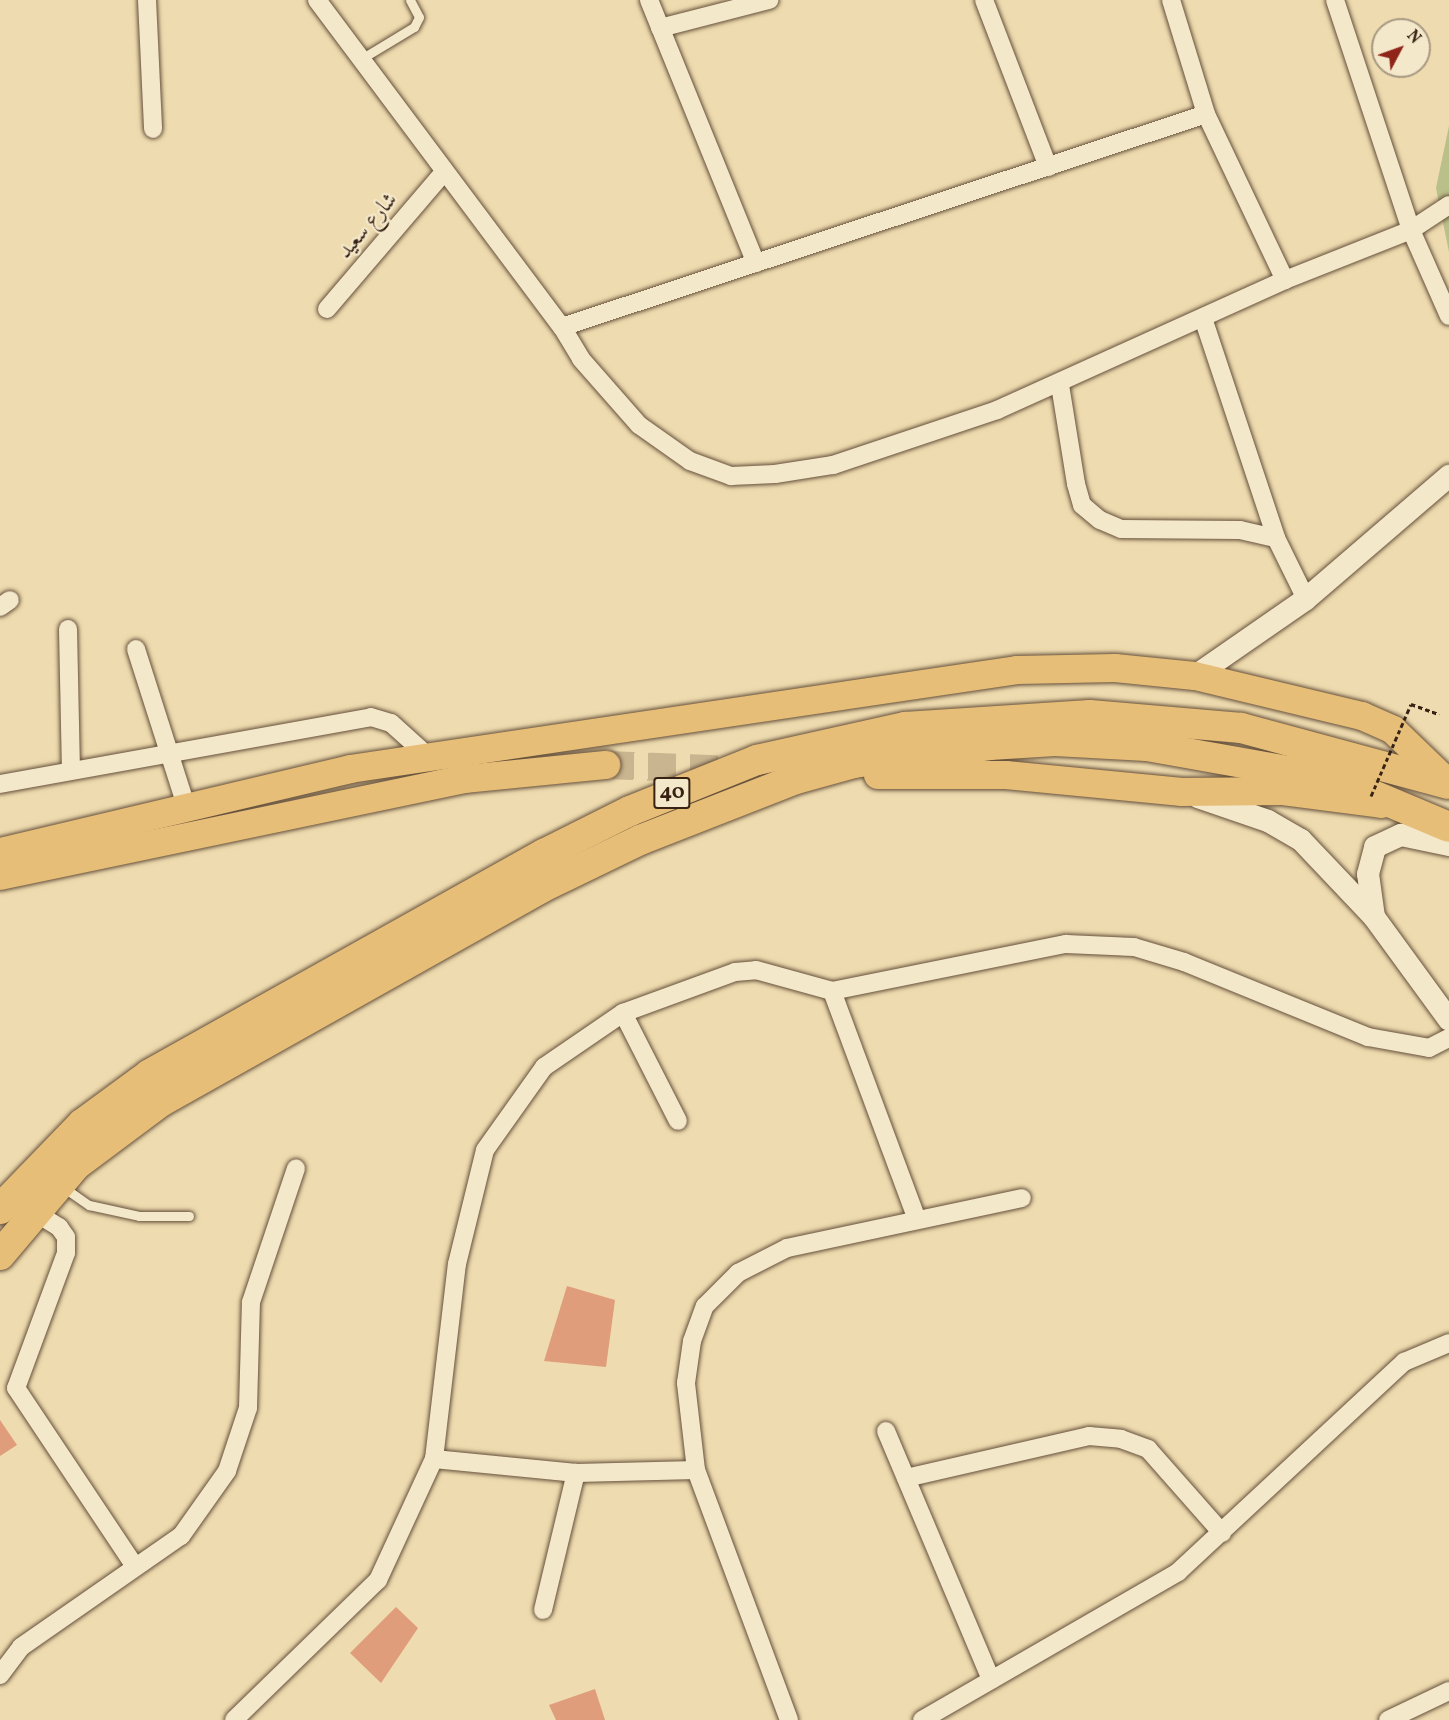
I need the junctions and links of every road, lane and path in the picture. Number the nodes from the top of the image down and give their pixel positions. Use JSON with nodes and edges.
{"nodes":[{"id":1,"x":147,"y":0,"type":"edge"},
{"id":2,"x":316,"y":0,"type":"edge"},
{"id":3,"x":410,"y":0,"type":"edge"},
{"id":4,"x":649,"y":0,"type":"edge"},
{"id":5,"x":769,"y":0,"type":"edge"},
{"id":6,"x":984,"y":0,"type":"edge"},
{"id":7,"x":1171,"y":0,"type":"edge"},
{"id":8,"x":1335,"y":0,"type":"edge"},
{"id":9,"x":660,"y":28,"type":"junction"},
{"id":10,"x":361,"y":59,"type":"junction"},
{"id":11,"x":1206,"y":114,"type":"junction"},
{"id":12,"x":153,"y":129,"type":"dead end"},
{"id":13,"x":1048,"y":168,"type":"junction"},
{"id":14,"x":444,"y":172,"type":"junction"},
{"id":15,"x":1449,"y":205,"type":"edge"},
{"id":16,"x":1411,"y":230,"type":"junction"},
{"id":17,"x":756,"y":263,"type":"junction"},
{"id":18,"x":1285,"y":280,"type":"junction"},
{"id":19,"x":327,"y":309,"type":"dead end"},
{"id":20,"x":1449,"y":316,"type":"edge"},
{"id":21,"x":1203,"y":318,"type":"junction"},
{"id":22,"x":562,"y":327,"type":"junction"},
{"id":23,"x":1060,"y":385,"type":"junction"},
{"id":24,"x":1449,"y":476,"type":"edge"},
{"id":25,"x":1276,"y":538,"type":"junction"},
{"id":26,"x":1306,"y":599,"type":"junction"},
{"id":27,"x":68,"y":629,"type":"dead end"},
{"id":28,"x":136,"y":649,"type":"dead end"},
{"id":29,"x":1196,"y":676,"type":"junction"},
{"id":30,"x":1439,"y":714,"type":"dead end"},
{"id":31,"x":172,"y":750,"type":"junction"},
{"id":32,"x":431,"y":759,"type":"junction"},
{"id":33,"x":606,"y":765,"type":"tunnel mouth"},
{"id":34,"x":71,"y":770,"type":"junction"},
{"id":35,"x":878,"y":775,"type":"dead end"},
{"id":36,"x":0,"y":784,"type":"edge"},
{"id":37,"x":1449,"y":784,"type":"edge"},
{"id":38,"x":1182,"y":792,"type":"junction"},
{"id":39,"x":1371,"y":796,"type":"dead end"},
{"id":40,"x":186,"y":806,"type":"junction"},
{"id":41,"x":1401,"y":807,"type":"junction"},
{"id":42,"x":1449,"y":827,"type":"edge"},
{"id":43,"x":1449,"y":845,"type":"edge"},
{"id":44,"x":0,"y":852,"type":"edge"},
{"id":45,"x":0,"y":876,"type":"edge"},
{"id":46,"x":1374,"y":917,"type":"junction"},
{"id":47,"x":832,"y":991,"type":"junction"},
{"id":48,"x":623,"y":1013,"type":"junction"},
{"id":49,"x":1449,"y":1020,"type":"edge"},
{"id":50,"x":1449,"y":1038,"type":"edge"},
{"id":51,"x":678,"y":1120,"type":"dead end"},
{"id":52,"x":296,"y":1168,"type":"dead end"},
{"id":53,"x":58,"y":1184,"type":"junction"},
{"id":54,"x":1022,"y":1198,"type":"dead end"},
{"id":55,"x":0,"y":1209,"type":"edge"},
{"id":56,"x":33,"y":1211,"type":"junction"},
{"id":57,"x":189,"y":1216,"type":"dead end"},
{"id":58,"x":916,"y":1217,"type":"junction"},
{"id":59,"x":0,"y":1255,"type":"edge"},
{"id":60,"x":1449,"y":1342,"type":"edge"},
{"id":61,"x":8,"y":1389,"type":"edge"},
{"id":62,"x":886,"y":1431,"type":"dead end"},
{"id":63,"x":434,"y":1459,"type":"junction"},
{"id":64,"x":696,"y":1470,"type":"junction"},
{"id":65,"x":576,"y":1473,"type":"junction"},
{"id":66,"x":906,"y":1478,"type":"junction"},
{"id":67,"x":1222,"y":1533,"type":"junction"},
{"id":68,"x":134,"y":1565,"type":"junction"},
{"id":69,"x":543,"y":1610,"type":"dead end"},
{"id":70,"x":0,"y":1675,"type":"edge"},
{"id":71,"x":991,"y":1680,"type":"junction"},
{"id":72,"x":1449,"y":1691,"type":"edge"},
{"id":73,"x":234,"y":1720,"type":"edge"},
{"id":74,"x":789,"y":1720,"type":"edge"},
{"id":75,"x":922,"y":1720,"type":"edge"},
{"id":76,"x":1388,"y":1720,"type":"edge"}],
"edges":[{"from":1,"to":12,"type":"street"},
{"from":2,"to":10,"type":"street"},
{"from":3,"to":10,"type":"lane"},
{"from":4,"to":9,"type":"street"},
{"from":5,"to":9,"type":"street"},
{"from":6,"to":13,"type":"street"},
{"from":7,"to":11,"type":"street"},
{"from":8,"to":16,"type":"street"},
{"from":9,"to":17,"type":"street"},
{"from":10,"to":14,"type":"street"},
{"from":11,"to":13,"type":"street"},
{"from":11,"to":18,"type":"street"},
{"from":13,"to":17,"type":"street"},
{"from":14,"to":19,"type":"street","name":"شارع سعيد"},
{"from":14,"to":22,"type":"street"},
{"from":15,"to":16,"type":"street"},
{"from":16,"to":18,"type":"street"},
{"from":16,"to":20,"type":"street"},
{"from":17,"to":22,"type":"street"},
{"from":18,"to":21,"type":"street"},
{"from":21,"to":23,"type":"street"},
{"from":21,"to":25,"type":"street"},
{"from":22,"to":23,"type":"street"},
{"from":23,"to":25,"type":"street"},
{"from":24,"to":26,"type":"street"},
{"from":25,"to":26,"type":"street"},
{"from":26,"to":29,"type":"street"},
{"from":27,"to":34,"type":"street"},
{"from":28,"to":31,"type":"street"},
{"from":29,"to":32,"type":"main road"},
{"from":29,"to":37,"type":"main road"},
{"from":30,"to":39,"type":"path","bridge":true},
{"from":31,"to":32,"type":"street"},
{"from":31,"to":34,"type":"street"},
{"from":31,"to":40,"type":"street"},
{"from":32,"to":40,"type":"main road"},
{"from":33,"to":45,"type":"main road"},
{"from":34,"to":36,"type":"street"},
{"from":35,"to":38,"type":"main road"},
{"from":37,"to":55,"type":"highway","number":"40"},
{"from":38,"to":41,"type":"main road"},
{"from":38,"to":46,"type":"street"},
{"from":40,"to":44,"type":"main road"},
{"from":41,"to":42,"type":"highway","number":"40"},
{"from":41,"to":53,"type":"highway","number":"40"},
{"from":43,"to":46,"type":"street"},
{"from":46,"to":49,"type":"street"},
{"from":47,"to":48,"type":"street"},
{"from":47,"to":50,"type":"street"},
{"from":47,"to":58,"type":"street"},
{"from":48,"to":51,"type":"street"},
{"from":48,"to":63,"type":"street"},
{"from":52,"to":68,"type":"street"},
{"from":53,"to":56,"type":"highway","number":"40"},
{"from":53,"to":57,"type":"lane"},
{"from":54,"to":58,"type":"street"},
{"from":56,"to":59,"type":"highway","number":"40"},
{"from":56,"to":61,"type":"street"},
{"from":58,"to":64,"type":"street"},
{"from":60,"to":67,"type":"street"},
{"from":61,"to":68,"type":"street"},
{"from":62,"to":66,"type":"street"},
{"from":63,"to":65,"type":"street"},
{"from":63,"to":73,"type":"street"},
{"from":64,"to":65,"type":"street"},
{"from":64,"to":74,"type":"street"},
{"from":65,"to":69,"type":"street"},
{"from":66,"to":67,"type":"street"},
{"from":66,"to":71,"type":"street"},
{"from":67,"to":71,"type":"street"},
{"from":68,"to":70,"type":"street"},
{"from":71,"to":75,"type":"street"},
{"from":72,"to":76,"type":"street"}]}
